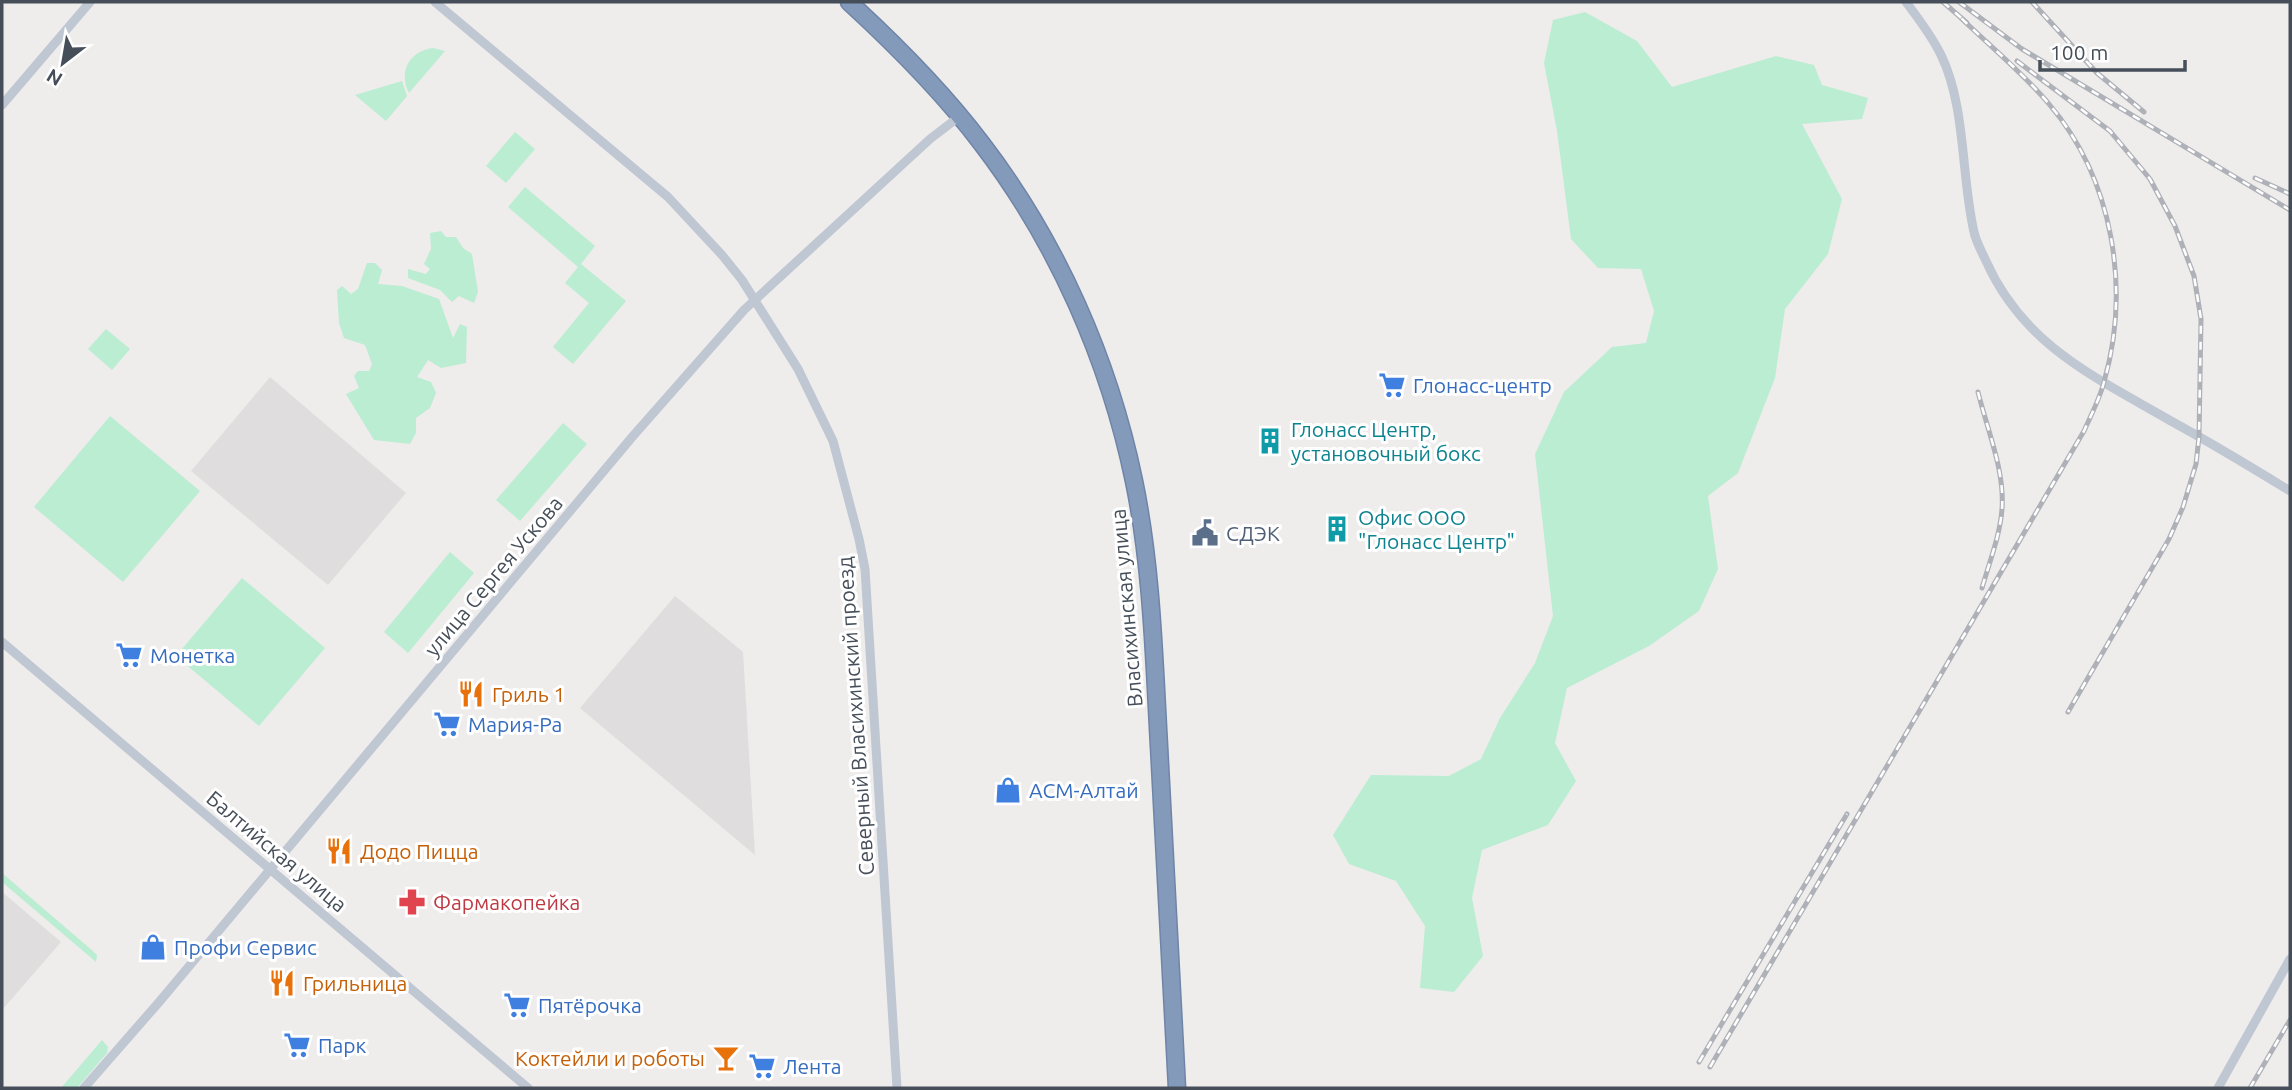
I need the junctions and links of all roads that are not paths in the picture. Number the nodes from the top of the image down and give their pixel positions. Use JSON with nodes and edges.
{"nodes":[{"id":1,"x":90,"y":2,"type":"edge"},
{"id":2,"x":435,"y":2,"type":"edge"},
{"id":3,"x":849,"y":2,"type":"edge"},
{"id":4,"x":1906,"y":2,"type":"edge"},
{"id":5,"x":2,"y":105,"type":"edge"},
{"id":6,"x":960,"y":116,"type":"junction"},
{"id":7,"x":754,"y":300,"type":"junction"},
{"id":8,"x":2290,"y":491,"type":"edge"},
{"id":9,"x":2,"y":642,"type":"edge"},
{"id":10,"x":271,"y":869,"type":"junction"},
{"id":11,"x":2290,"y":959,"type":"edge"},
{"id":12,"x":84,"y":1088,"type":"edge"},
{"id":13,"x":528,"y":1088,"type":"edge"},
{"id":14,"x":897,"y":1088,"type":"edge"},
{"id":15,"x":1177,"y":1088,"type":"edge"},
{"id":16,"x":2218,"y":1088,"type":"edge"}],
"edges":[{"from":1,"to":5,"type":"street"},
{"from":2,"to":7,"type":"street","name":"Северный Власихинский проезд"},
{"from":3,"to":6,"type":"highway","name":"Власихинская улица"},
{"from":4,"to":8,"type":"street"},
{"from":6,"to":7,"type":"street","name":"улица Сергея Ускова"},
{"from":6,"to":15,"type":"highway","name":"Власихинская улица"},
{"from":7,"to":10,"type":"street","name":"улица Сергея Ускова"},
{"from":7,"to":14,"type":"street","name":"Северный Власихинский проезд"},
{"from":9,"to":10,"type":"street","name":"Балтийская улица"},
{"from":10,"to":12,"type":"street","name":"улица Сергея Ускова"},
{"from":10,"to":13,"type":"street","name":"Балтийская улица"},
{"from":11,"to":16,"type":"street"}]}
